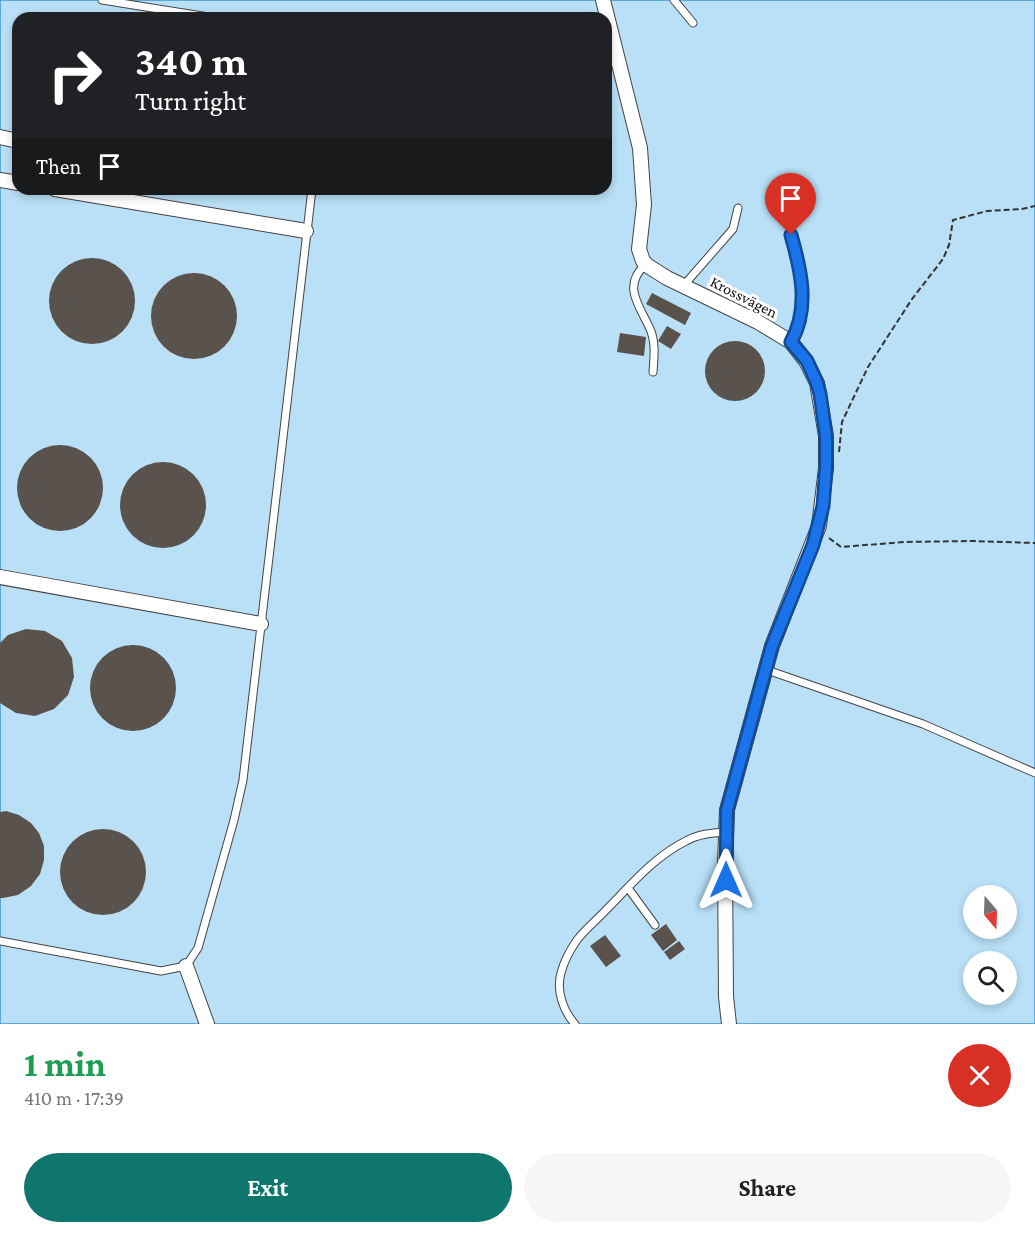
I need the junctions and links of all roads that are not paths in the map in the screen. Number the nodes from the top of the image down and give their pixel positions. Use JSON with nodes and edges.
{"nodes":[{"id":1,"x":102,"y":0,"type":"edge"},
{"id":2,"x":674,"y":0,"type":"edge"},
{"id":3,"x":177,"y":12,"type":"edge"},
{"id":4,"x":693,"y":23,"type":"dead end"},
{"id":5,"x":612,"y":36,"type":"edge"},
{"id":6,"x":91,"y":195,"type":"edge"},
{"id":7,"x":311,"y":195,"type":"edge"},
{"id":8,"x":738,"y":208,"type":"dead end"},
{"id":9,"x":306,"y":231,"type":"junction"},
{"id":10,"x":791,"y":235,"type":"dead end"},
{"id":11,"x":646,"y":264,"type":"junction"},
{"id":12,"x":684,"y":285,"type":"junction"},
{"id":13,"x":791,"y":342,"type":"junction"},
{"id":14,"x":654,"y":372,"type":"dead end"},
{"id":15,"x":0,"y":577,"type":"edge"},
{"id":16,"x":261,"y":624,"type":"junction"},
{"id":17,"x":767,"y":670,"type":"junction"},
{"id":18,"x":1035,"y":773,"type":"edge"},
{"id":19,"x":726,"y":832,"type":"junction"},
{"id":20,"x":628,"y":888,"type":"junction"},
{"id":21,"x":655,"y":926,"type":"dead end"},
{"id":22,"x":0,"y":941,"type":"edge"},
{"id":23,"x":186,"y":966,"type":"junction"},
{"id":24,"x":207,"y":1024,"type":"edge"},
{"id":25,"x":575,"y":1024,"type":"edge"},
{"id":26,"x":729,"y":1024,"type":"edge"}],
"edges":[{"from":1,"to":3,"type":"lane"},
{"from":2,"to":4,"type":"lane"},
{"from":5,"to":11,"type":"street"},
{"from":6,"to":9,"type":"street"},
{"from":7,"to":9,"type":"lane"},
{"from":8,"to":12,"type":"lane"},
{"from":9,"to":16,"type":"lane"},
{"from":10,"to":13,"type":"lane"},
{"from":11,"to":12,"type":"street","name":"Krossvägen"},
{"from":11,"to":14,"type":"lane"},
{"from":12,"to":13,"type":"street","name":"Krossvägen"},
{"from":13,"to":17,"type":"street","name":"Krossvägen"},
{"from":15,"to":16,"type":"street"},
{"from":16,"to":23,"type":"lane"},
{"from":17,"to":18,"type":"lane"},
{"from":17,"to":19,"type":"street","name":"Krossvägen"},
{"from":19,"to":20,"type":"lane"},
{"from":19,"to":26,"type":"street","name":"Krossvägen"},
{"from":20,"to":21,"type":"lane"},
{"from":20,"to":25,"type":"lane"},
{"from":22,"to":23,"type":"lane"},
{"from":23,"to":24,"type":"street"}]}
